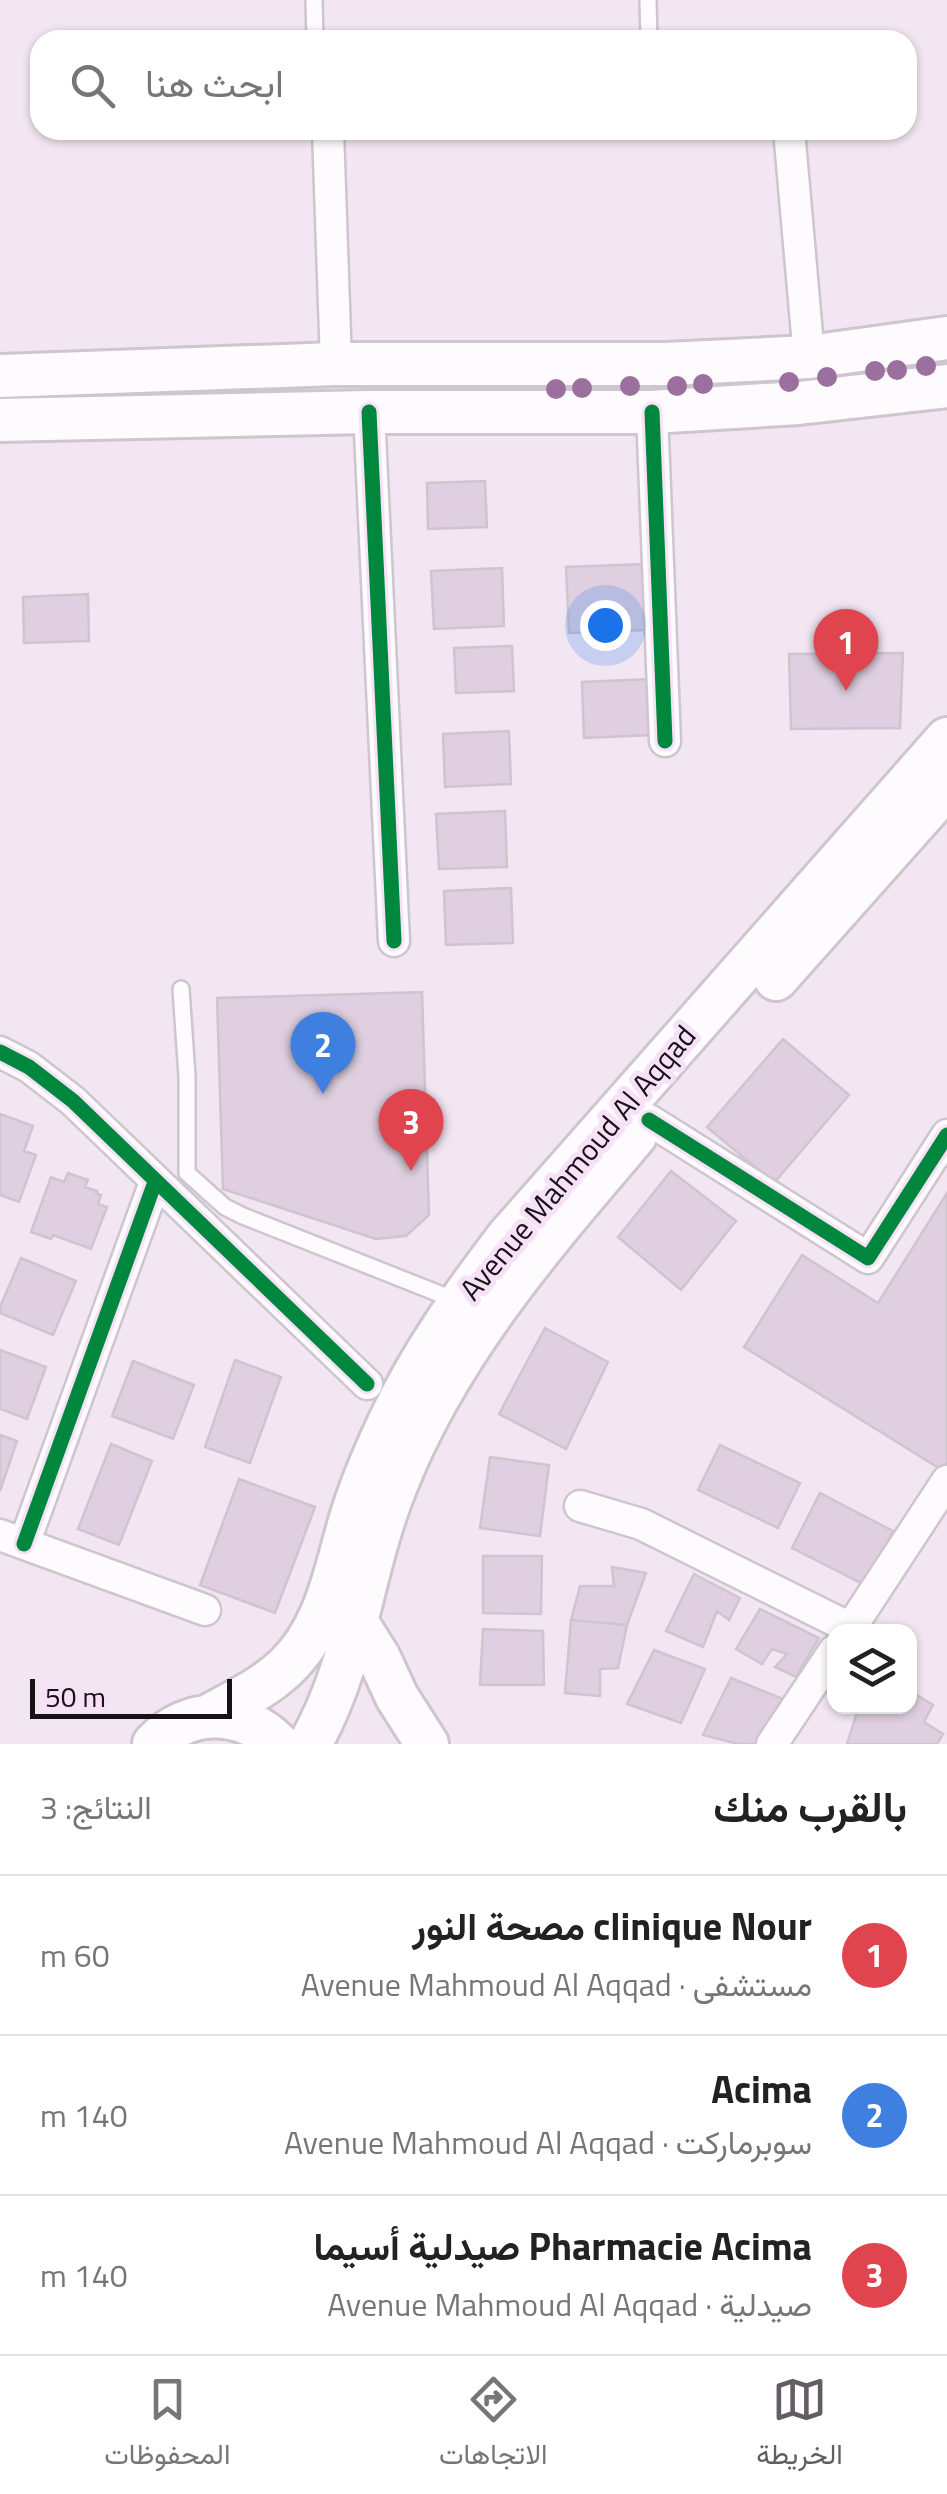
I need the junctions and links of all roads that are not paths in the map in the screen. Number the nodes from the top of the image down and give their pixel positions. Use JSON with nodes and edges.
{"nodes":[{"id":1,"x":314,"y":0,"type":"edge"},
{"id":2,"x":648,"y":0,"type":"edge"},
{"id":3,"x":315,"y":30,"type":"edge"},
{"id":4,"x":650,"y":30,"type":"edge"},
{"id":5,"x":328,"y":140,"type":"edge"},
{"id":6,"x":790,"y":140,"type":"edge"},
{"id":7,"x":947,"y":338,"type":"edge"},
{"id":8,"x":809,"y":357,"type":"junction"},
{"id":9,"x":336,"y":364,"type":"junction"},
{"id":10,"x":0,"y":376,"type":"edge"},
{"id":11,"x":947,"y":386,"type":"edge"},
{"id":12,"x":369,"y":412,"type":"junction"},
{"id":13,"x":652,"y":412,"type":"junction"},
{"id":14,"x":0,"y":420,"type":"edge"},
{"id":15,"x":947,"y":739,"type":"edge"},
{"id":16,"x":665,"y":741,"type":"dead end"},
{"id":17,"x":947,"y":787,"type":"edge"},
{"id":18,"x":394,"y":941,"type":"dead end"},
{"id":19,"x":181,"y":989,"type":"dead end"},
{"id":20,"x":0,"y":1052,"type":"edge"},
{"id":21,"x":650,"y":1120,"type":"junction"},
{"id":22,"x":947,"y":1135,"type":"edge"},
{"id":23,"x":155,"y":1182,"type":"junction"},
{"id":24,"x":459,"y":1302,"type":"junction"},
{"id":25,"x":367,"y":1384,"type":"dead end"},
{"id":26,"x":947,"y":1481,"type":"edge"},
{"id":27,"x":580,"y":1506,"type":"dead end"},
{"id":28,"x":12,"y":1539,"type":"edge"},
{"id":29,"x":205,"y":1610,"type":"dead end"},
{"id":30,"x":358,"y":1623,"type":"junction"},
{"id":31,"x":853,"y":1624,"type":"edge"},
{"id":32,"x":827,"y":1628,"type":"edge"},
{"id":33,"x":827,"y":1662,"type":"edge"},
{"id":34,"x":209,"y":1716,"type":"junction"},
{"id":35,"x":154,"y":1744,"type":"edge"},
{"id":36,"x":278,"y":1744,"type":"edge"},
{"id":37,"x":310,"y":1744,"type":"edge"},
{"id":38,"x":427,"y":1744,"type":"edge"},
{"id":39,"x":772,"y":1744,"type":"edge"}],
"edges":[{"from":1,"to":3,"type":"lane"},
{"from":2,"to":4,"type":"lane"},
{"from":5,"to":9,"type":"street"},
{"from":6,"to":8,"type":"street"},
{"from":7,"to":8,"type":"main road"},
{"from":8,"to":9,"type":"main road"},
{"from":9,"to":10,"type":"main road"},
{"from":11,"to":13,"type":"main road"},
{"from":12,"to":13,"type":"main road"},
{"from":12,"to":14,"type":"main road"},
{"from":12,"to":18,"type":"street"},
{"from":13,"to":16,"type":"street"},
{"from":15,"to":24,"type":"main road","name":"Avenue Mahmoud Al Aqqad"},
{"from":17,"to":21,"type":"main road","name":"Avenue Mahmoud Al Aqqad"},
{"from":19,"to":24,"type":"lane"},
{"from":20,"to":23,"type":"street"},
{"from":21,"to":22,"type":"street"},
{"from":21,"to":30,"type":"main road","name":"Avenue Mahmoud Al Aqqad"},
{"from":23,"to":25,"type":"street"},
{"from":23,"to":28,"type":"street"},
{"from":24,"to":34,"type":"main road","name":"Avenue Mahmoud Al Aqqad"},
{"from":26,"to":31,"type":"street"},
{"from":27,"to":32,"type":"street"},
{"from":28,"to":29,"type":"street"},
{"from":30,"to":37,"type":"main road","name":"Avenue Mahmoud Al Aqqad"},
{"from":30,"to":38,"type":"main road"},
{"from":33,"to":39,"type":"street"},
{"from":34,"to":35,"type":"main road","name":"Avenue Mahmoud Al Aqqad"},
{"from":34,"to":36,"type":"main road"}]}
